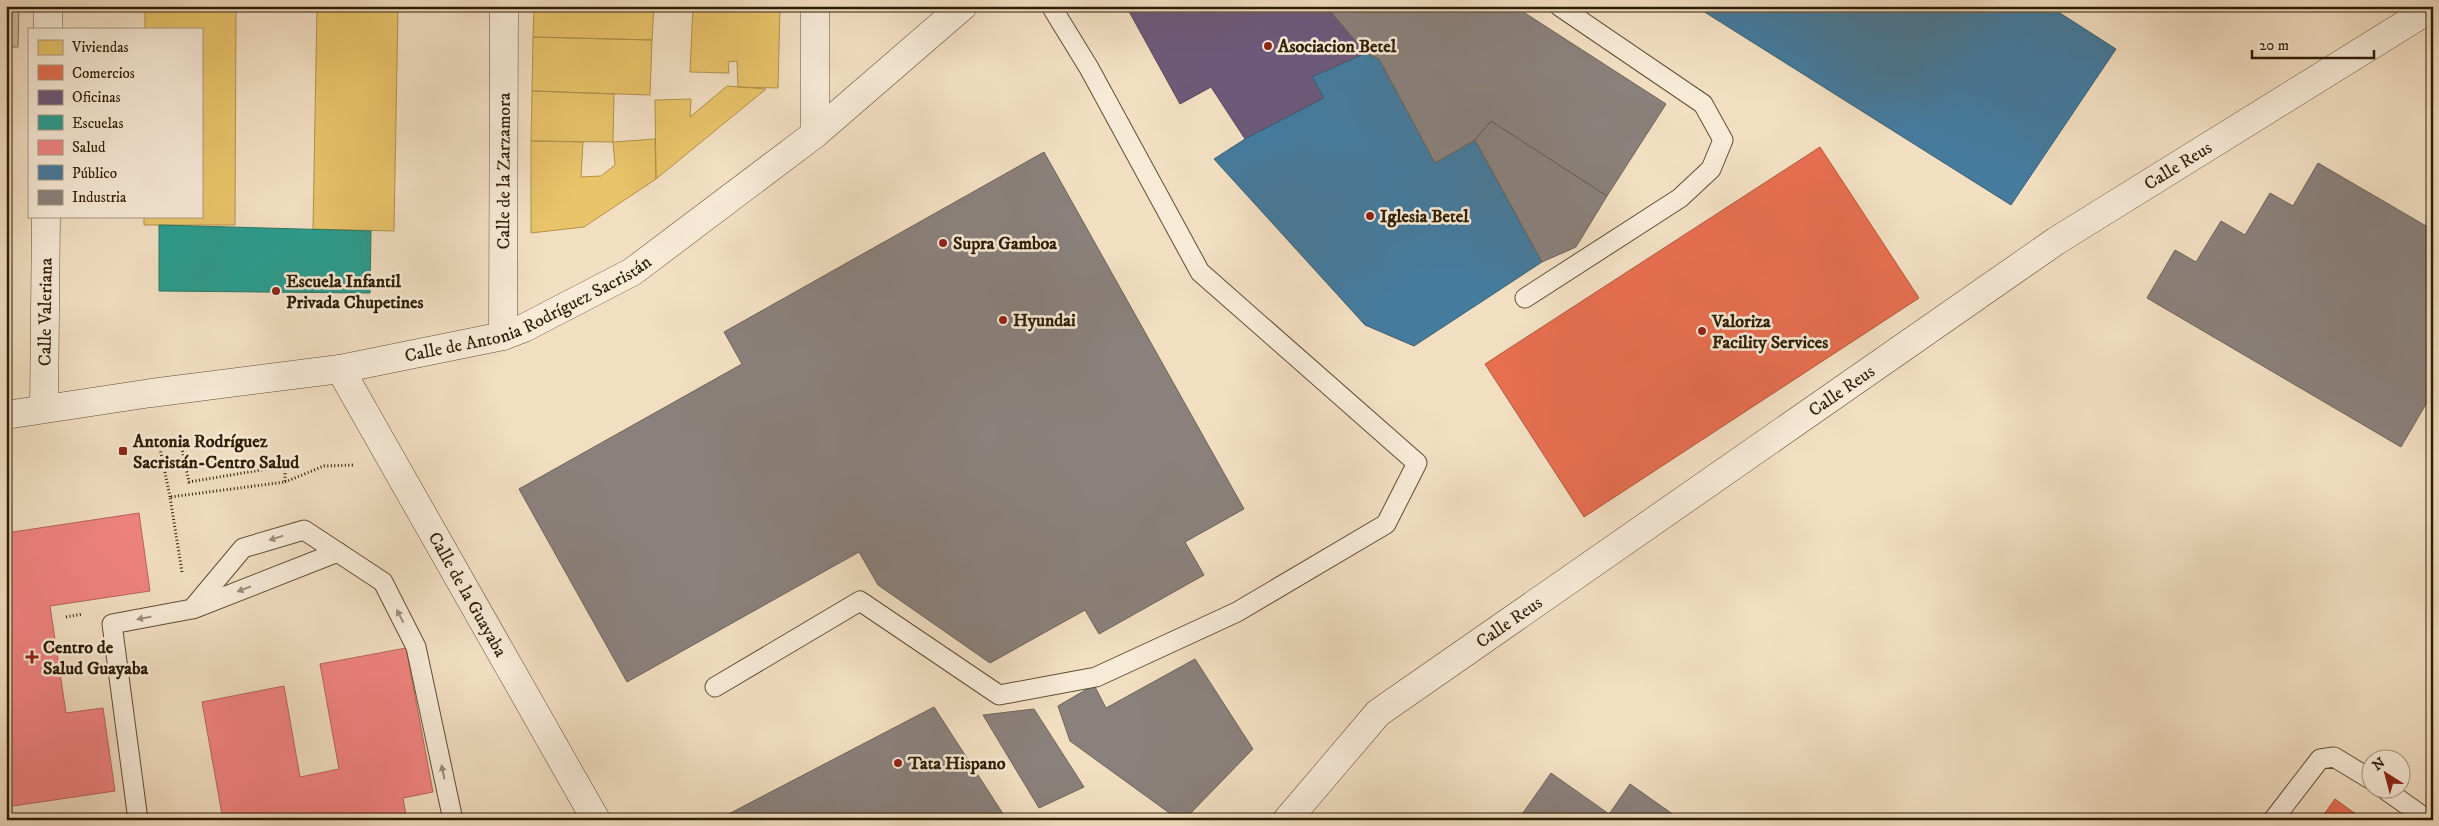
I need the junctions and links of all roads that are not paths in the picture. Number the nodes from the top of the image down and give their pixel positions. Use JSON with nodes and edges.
{"nodes":[{"id":1,"x":48,"y":6,"type":"edge"},
{"id":2,"x":504,"y":6,"type":"edge"},
{"id":3,"x":815,"y":6,"type":"edge"},
{"id":4,"x":963,"y":6,"type":"edge"},
{"id":5,"x":1051,"y":6,"type":"edge"},
{"id":6,"x":1559,"y":6,"type":"edge"},
{"id":7,"x":2433,"y":7,"type":"edge"},
{"id":8,"x":48,"y":28,"type":"edge"},
{"id":9,"x":815,"y":134,"type":"junction"},
{"id":10,"x":46,"y":218,"type":"edge"},
{"id":11,"x":1525,"y":298,"type":"dead end"},
{"id":12,"x":503,"y":336,"type":"junction"},
{"id":13,"x":340,"y":369,"type":"junction"},
{"id":14,"x":44,"y":408,"type":"junction"},
{"id":15,"x":6,"y":415,"type":"edge"},
{"id":16,"x":338,"y":552,"type":"junction"},
{"id":17,"x":192,"y":610,"type":"junction"},
{"id":18,"x":715,"y":687,"type":"dead end"},
{"id":19,"x":2362,"y":774,"type":"edge"},
{"id":20,"x":2397,"y":798,"type":"edge"},
{"id":21,"x":138,"y":820,"type":"edge"},
{"id":22,"x":453,"y":820,"type":"edge"},
{"id":23,"x":596,"y":820,"type":"edge"},
{"id":24,"x":1288,"y":820,"type":"edge"},
{"id":25,"x":2273,"y":820,"type":"edge"},
{"id":26,"x":2428,"y":820,"type":"edge"}],
"edges":[{"from":1,"to":8,"type":"street"},
{"from":2,"to":12,"type":"street","name":"Calle de la Zarzamora"},
{"from":3,"to":9,"type":"street"},
{"from":4,"to":9,"type":"street","name":"Calle de Antonia Rodríguez Sacristán"},
{"from":5,"to":18,"type":"lane"},
{"from":6,"to":11,"type":"lane"},
{"from":7,"to":24,"type":"street","name":"Calle Reus"},
{"from":9,"to":12,"type":"street","name":"Calle de Antonia Rodríguez Sacristán"},
{"from":10,"to":14,"type":"street","name":"Calle Valeriana"},
{"from":12,"to":13,"type":"street","name":"Calle de Antonia Rodríguez Sacristán"},
{"from":13,"to":14,"type":"street","name":"Calle de Antonia Rodríguez Sacristán"},
{"from":13,"to":23,"type":"street","name":"Calle de la Guayaba"},
{"from":14,"to":15,"type":"street","name":"Calle de Antonia Rodríguez Sacristán"},
{"from":16,"to":17,"type":"lane","one_way":true},
{"from":16,"to":17,"type":"lane","one_way":true},
{"from":22,"to":16,"type":"lane","one_way":true},
{"from":17,"to":21,"type":"lane","one_way":true},
{"from":19,"to":25,"type":"lane"},
{"from":20,"to":26,"type":"lane"}]}
